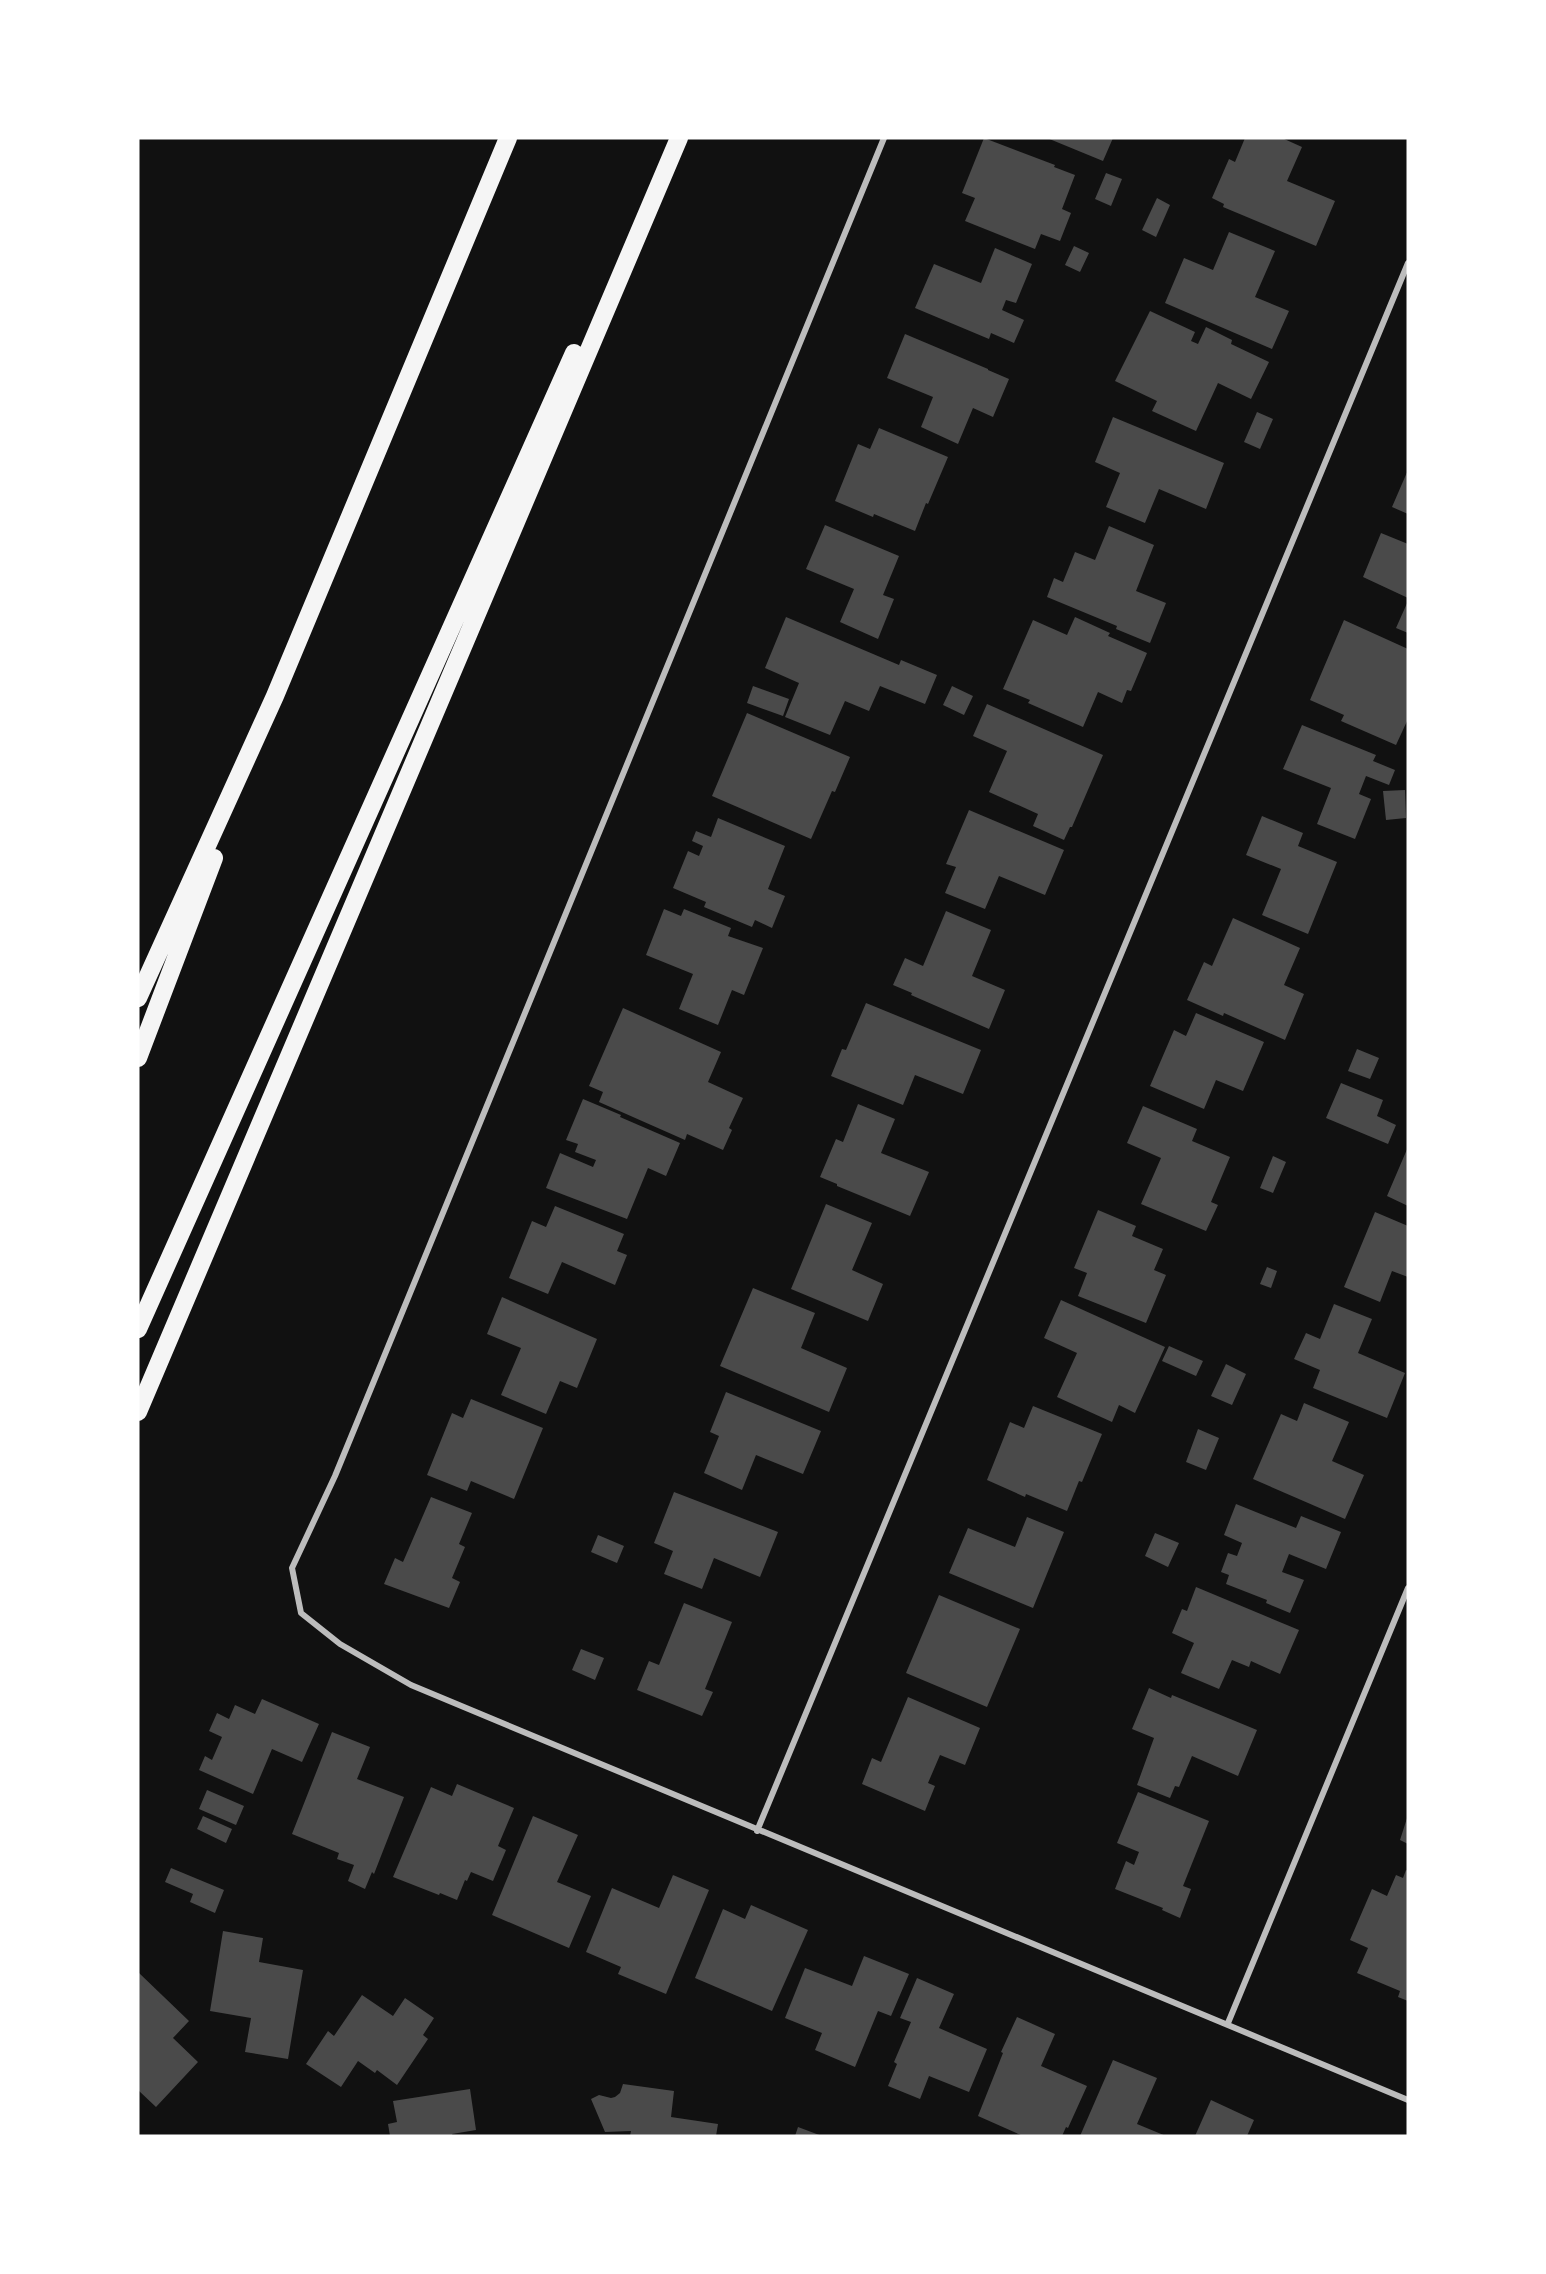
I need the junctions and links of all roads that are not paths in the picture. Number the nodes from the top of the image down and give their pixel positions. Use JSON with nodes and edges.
{"nodes":[{"id":1,"x":508,"y":138,"type":"edge"},
{"id":2,"x":670,"y":138,"type":"edge"},
{"id":3,"x":679,"y":138,"type":"edge"},
{"id":4,"x":884,"y":138,"type":"edge"},
{"id":5,"x":1408,"y":263,"type":"edge"},
{"id":6,"x":275,"y":696,"type":"junction"},
{"id":7,"x":138,"y":998,"type":"edge"},
{"id":8,"x":138,"y":1058,"type":"edge"},
{"id":9,"x":138,"y":1329,"type":"edge"},
{"id":10,"x":138,"y":1412,"type":"edge"},
{"id":11,"x":1408,"y":1588,"type":"edge"},
{"id":12,"x":757,"y":1831,"type":"junction"},
{"id":13,"x":1228,"y":2023,"type":"junction"},
{"id":14,"x":1408,"y":2100,"type":"edge"}],
"edges":[{"from":1,"to":6,"type":"highway"},
{"from":2,"to":9,"type":"highway"},
{"from":3,"to":10,"type":"highway"},
{"from":4,"to":12,"type":"street"},
{"from":5,"to":12,"type":"street"},
{"from":6,"to":7,"type":"highway"},
{"from":6,"to":8,"type":"highway"},
{"from":11,"to":13,"type":"street"},
{"from":12,"to":13,"type":"street"},
{"from":13,"to":14,"type":"street"}]}
